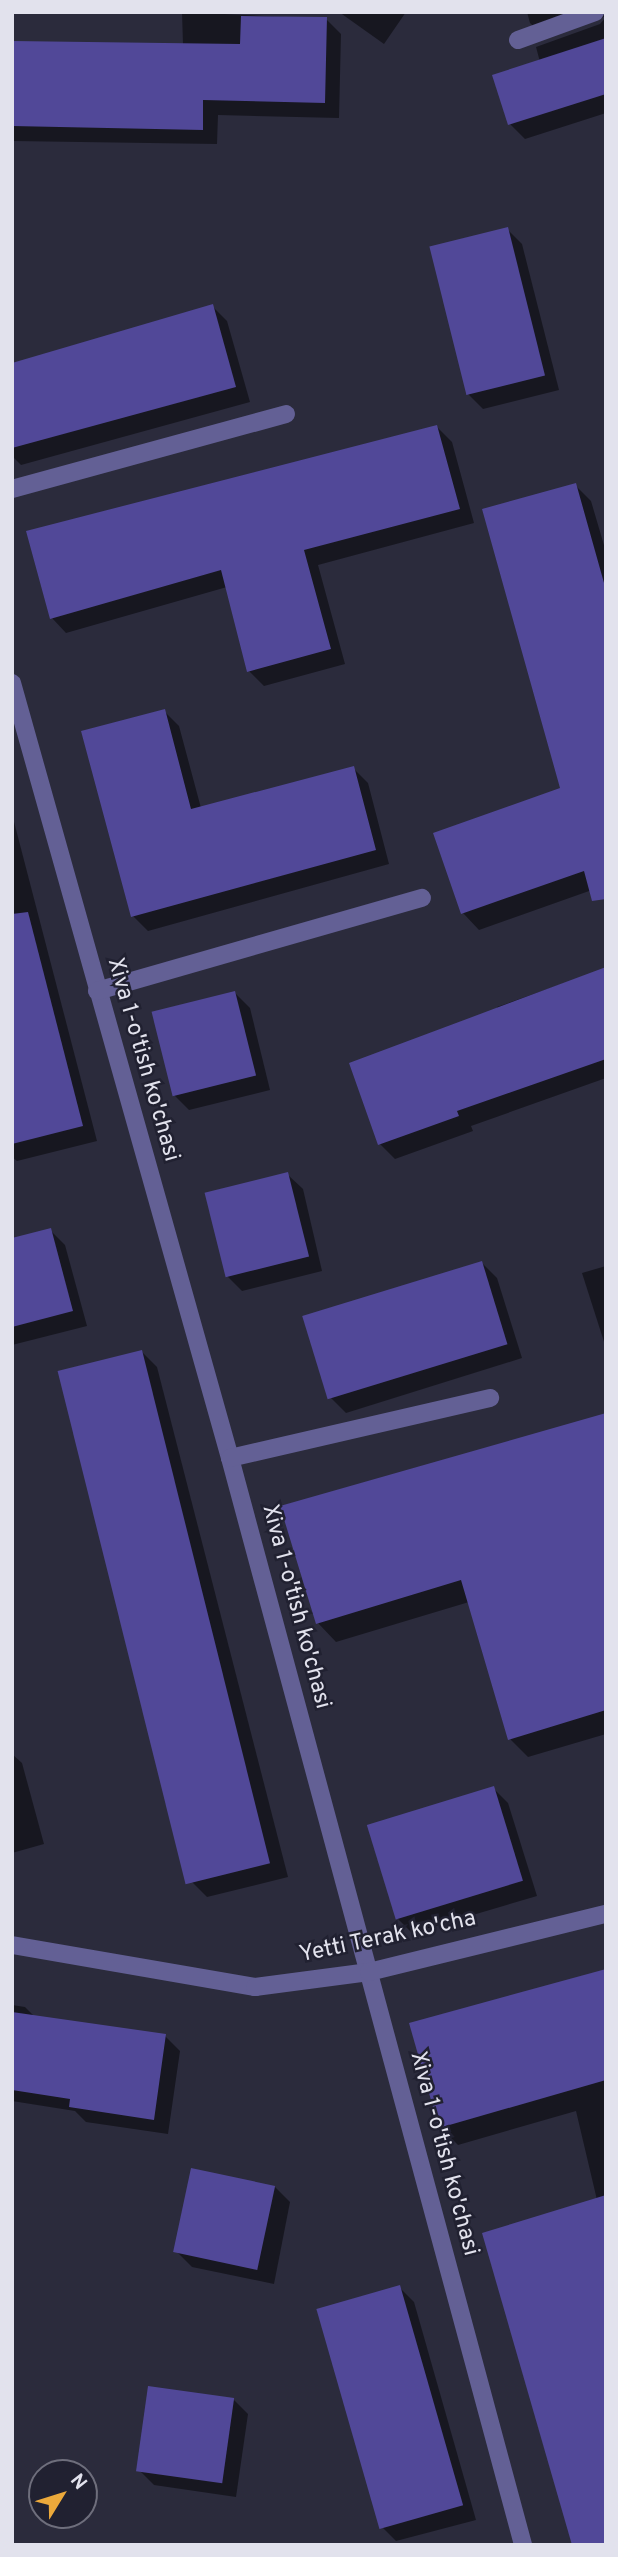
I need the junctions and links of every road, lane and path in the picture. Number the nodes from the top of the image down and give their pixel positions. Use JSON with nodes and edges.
{"nodes":[{"id":1,"x":595,"y":12,"type":"edge"},
{"id":2,"x":518,"y":40,"type":"dead end"},
{"id":3,"x":286,"y":414,"type":"dead end"},
{"id":4,"x":12,"y":489,"type":"edge"},
{"id":5,"x":12,"y":683,"type":"edge"},
{"id":6,"x":422,"y":898,"type":"dead end"},
{"id":7,"x":97,"y":991,"type":"junction"},
{"id":8,"x":490,"y":1398,"type":"dead end"},
{"id":9,"x":230,"y":1458,"type":"junction"},
{"id":10,"x":606,"y":1914,"type":"edge"},
{"id":11,"x":12,"y":1945,"type":"edge"},
{"id":12,"x":369,"y":1972,"type":"junction"},
{"id":13,"x":523,"y":2545,"type":"edge"}],
"edges":[{"from":1,"to":2,"type":"street"},
{"from":3,"to":4,"type":"street"},
{"from":5,"to":7,"type":"street","name":"Xiva 1-o'tish ko'chasi"},
{"from":6,"to":7,"type":"street"},
{"from":7,"to":9,"type":"street","name":"Xiva 1-o'tish ko'chasi"},
{"from":8,"to":9,"type":"street"},
{"from":9,"to":12,"type":"street","name":"Xiva 1-o'tish ko'chasi"},
{"from":10,"to":12,"type":"street","name":"Yetti Terak ko'cha"},
{"from":11,"to":12,"type":"street","name":"Yetti Terak ko'cha"},
{"from":12,"to":13,"type":"street","name":"Xiva 1-o'tish ko'chasi"}]}
